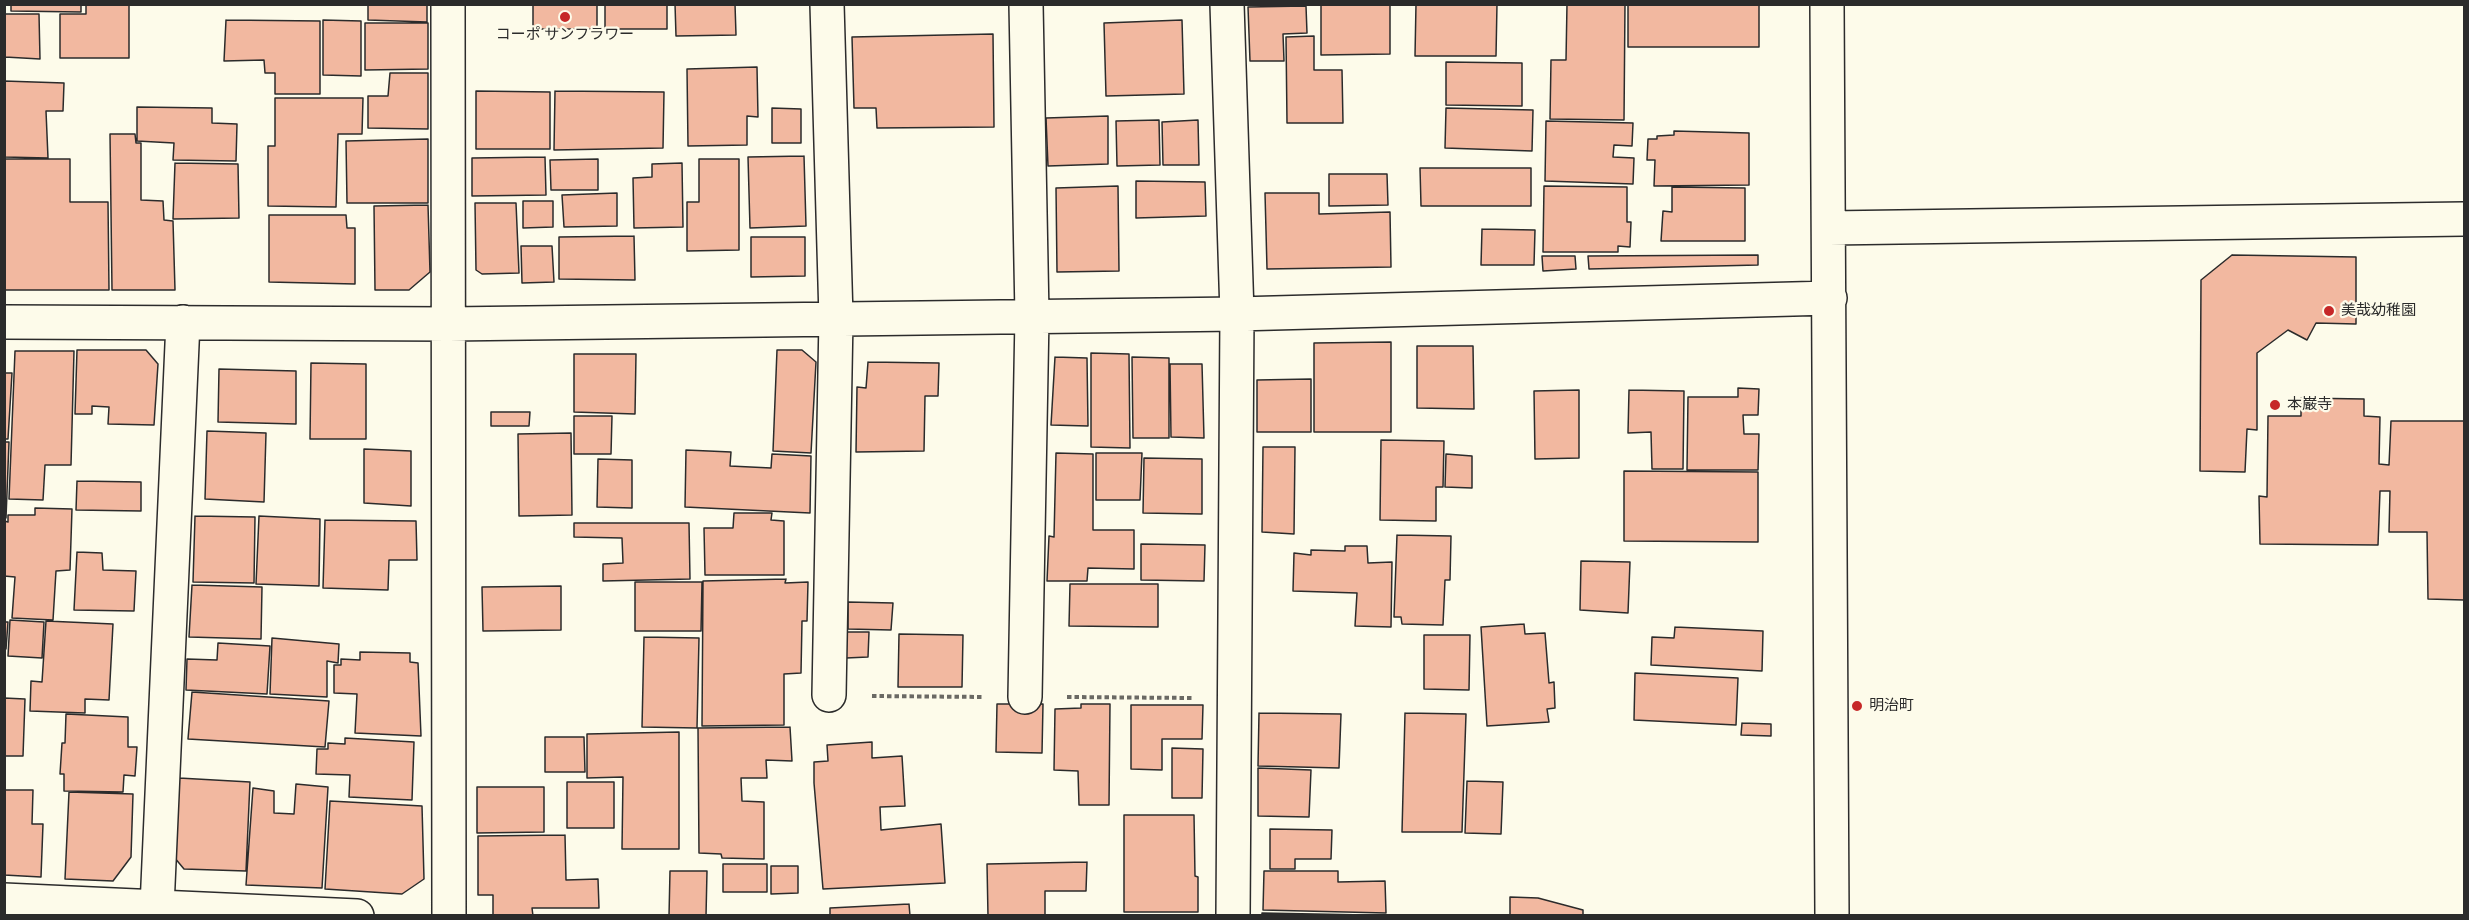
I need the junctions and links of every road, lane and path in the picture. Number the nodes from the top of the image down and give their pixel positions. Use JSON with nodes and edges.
{"nodes":[{"id":1,"x":448,"y":4,"type":"edge"},
{"id":2,"x":827,"y":4,"type":"edge"},
{"id":3,"x":1026,"y":4,"type":"edge"},
{"id":4,"x":1227,"y":4,"type":"edge"},
{"id":5,"x":1827,"y":4,"type":"edge"},
{"id":6,"x":2464,"y":219,"type":"edge"},
{"id":7,"x":1829,"y":228,"type":"junction"},
{"id":8,"x":1830,"y":298,"type":"junction"},
{"id":9,"x":1237,"y":314,"type":"junction"},
{"id":10,"x":1032,"y":316,"type":"junction"},
{"id":11,"x":836,"y":318,"type":"junction"},
{"id":12,"x":4,"y":322,"type":"edge"},
{"id":13,"x":183,"y":322,"type":"junction"},
{"id":14,"x":449,"y":324,"type":"junction"},
{"id":15,"x":829,"y":696,"type":"dead end"},
{"id":16,"x":1025,"y":697,"type":"dead end"},
{"id":17,"x":4,"y":900,"type":"edge"},
{"id":18,"x":157,"y":907,"type":"junction"},
{"id":19,"x":357,"y":915,"type":"edge"},
{"id":20,"x":449,"y":915,"type":"edge"},
{"id":21,"x":1233,"y":915,"type":"edge"},
{"id":22,"x":1832,"y":915,"type":"edge"}],
"edges":[{"from":1,"to":14,"type":"street"},
{"from":2,"to":11,"type":"street"},
{"from":3,"to":10,"type":"street"},
{"from":4,"to":9,"type":"street"},
{"from":5,"to":7,"type":"street"},
{"from":6,"to":7,"type":"street"},
{"from":7,"to":8,"type":"street"},
{"from":8,"to":9,"type":"street"},
{"from":8,"to":22,"type":"street"},
{"from":9,"to":10,"type":"street"},
{"from":9,"to":21,"type":"street"},
{"from":10,"to":11,"type":"street"},
{"from":10,"to":16,"type":"street"},
{"from":11,"to":14,"type":"street"},
{"from":11,"to":15,"type":"street"},
{"from":12,"to":13,"type":"street"},
{"from":13,"to":14,"type":"street"},
{"from":13,"to":18,"type":"street"},
{"from":14,"to":20,"type":"street"},
{"from":17,"to":18,"type":"street"},
{"from":18,"to":19,"type":"street"}]}
